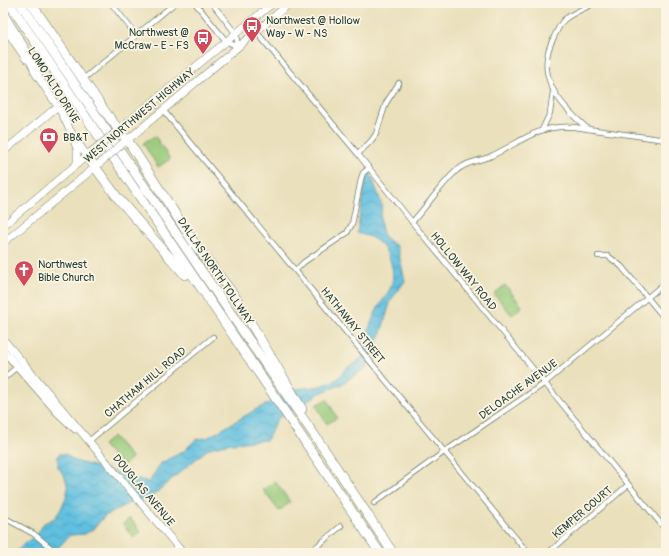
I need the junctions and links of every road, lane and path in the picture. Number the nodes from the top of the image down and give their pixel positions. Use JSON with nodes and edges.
{"nodes":[{"id":1,"x":9,"y":3,"type":"edge"},
{"id":2,"x":20,"y":3,"type":"edge"},
{"id":3,"x":31,"y":3,"type":"edge"},
{"id":4,"x":111,"y":3,"type":"edge"},
{"id":5,"x":175,"y":3,"type":"edge"},
{"id":6,"x":195,"y":3,"type":"edge"},
{"id":7,"x":212,"y":3,"type":"edge"},
{"id":8,"x":273,"y":3,"type":"edge"},
{"id":9,"x":290,"y":3,"type":"edge"},
{"id":10,"x":595,"y":3,"type":"edge"},
{"id":11,"x":3,"y":14,"type":"edge"},
{"id":12,"x":248,"y":23,"type":"junction"},
{"id":13,"x":3,"y":25,"type":"edge"},
{"id":14,"x":255,"y":32,"type":"junction"},
{"id":15,"x":236,"y":34,"type":"junction"},
{"id":16,"x":136,"y":36,"type":"junction"},
{"id":17,"x":226,"y":41,"type":"junction"},
{"id":18,"x":238,"y":47,"type":"junction"},
{"id":19,"x":38,"y":75,"type":"junction"},
{"id":20,"x":87,"y":76,"type":"dead end"},
{"id":21,"x":399,"y":83,"type":"dead end"},
{"id":22,"x":553,"y":90,"type":"junction"},
{"id":23,"x":59,"y":108,"type":"junction"},
{"id":24,"x":163,"y":110,"type":"junction"},
{"id":25,"x":542,"y":130,"type":"junction"},
{"id":26,"x":588,"y":130,"type":"junction"},
{"id":27,"x":117,"y":131,"type":"junction"},
{"id":28,"x":666,"y":133,"type":"edge"},
{"id":29,"x":72,"y":134,"type":"junction"},
{"id":30,"x":663,"y":139,"type":"edge"},
{"id":31,"x":125,"y":142,"type":"junction"},
{"id":32,"x":3,"y":152,"type":"edge"},
{"id":33,"x":89,"y":154,"type":"junction"},
{"id":34,"x":358,"y":154,"type":"junction"},
{"id":35,"x":77,"y":164,"type":"junction"},
{"id":36,"x":97,"y":166,"type":"junction"},
{"id":37,"x":370,"y":168,"type":"junction"},
{"id":38,"x":412,"y":222,"type":"junction"},
{"id":39,"x":3,"y":226,"type":"edge"},
{"id":40,"x":3,"y":243,"type":"edge"},
{"id":41,"x":598,"y":256,"type":"dead end"},
{"id":42,"x":296,"y":270,"type":"junction"},
{"id":43,"x":666,"y":282,"type":"edge"},
{"id":44,"x":648,"y":297,"type":"junction"},
{"id":45,"x":209,"y":301,"type":"junction"},
{"id":46,"x":666,"y":320,"type":"edge"},
{"id":47,"x":213,"y":337,"type":"dead end"},
{"id":48,"x":3,"y":338,"type":"edge"},
{"id":49,"x":3,"y":350,"type":"edge"},
{"id":50,"x":20,"y":364,"type":"junction"},
{"id":51,"x":3,"y":379,"type":"edge"},
{"id":52,"x":545,"y":384,"type":"junction"},
{"id":53,"x":89,"y":441,"type":"junction"},
{"id":54,"x":326,"y":452,"type":"junction"},
{"id":55,"x":444,"y":452,"type":"junction"},
{"id":56,"x":628,"y":485,"type":"junction"},
{"id":57,"x":374,"y":503,"type":"dead end"},
{"id":58,"x":3,"y":517,"type":"edge"},
{"id":59,"x":342,"y":526,"type":"dead end"},
{"id":60,"x":666,"y":530,"type":"edge"},
{"id":61,"x":57,"y":553,"type":"edge"},
{"id":62,"x":183,"y":553,"type":"edge"},
{"id":63,"x":309,"y":553,"type":"edge"},
{"id":64,"x":380,"y":553,"type":"edge"},
{"id":65,"x":393,"y":553,"type":"edge"},
{"id":66,"x":528,"y":553,"type":"edge"},
{"id":67,"x":548,"y":553,"type":"edge"}],
"edges":[{"from":1,"to":45,"type":"highway","name":"DALLAS NORTH TOLLWAY"},
{"from":2,"to":54,"type":"highway","name":"DALLAS NORTH TOLLWAY"},
{"from":3,"to":27,"type":"highway"},
{"from":4,"to":16,"type":"street"},
{"from":5,"to":16,"type":"street"},
{"from":6,"to":17,"type":"street"},
{"from":7,"to":15,"type":"street"},
{"from":8,"to":12,"type":"main road","name":"WEST NORTHWEST HIGHWAY"},
{"from":9,"to":14,"type":"main road","name":"WEST NORTHWEST HIGHWAY"},
{"from":10,"to":22,"type":"street"},
{"from":11,"to":19,"type":"highway"},
{"from":12,"to":14,"type":"street","name":"HOLLOW WAY ROAD"},
{"from":12,"to":15,"type":"main road","name":"WEST NORTHWEST HIGHWAY"},
{"from":13,"to":19,"type":"main road","name":"LOMO ALTO DRIVE"},
{"from":14,"to":18,"type":"main road","name":"WEST NORTHWEST HIGHWAY"},
{"from":14,"to":34,"type":"street","name":"HOLLOW WAY ROAD"},
{"from":15,"to":17,"type":"main road","name":"WEST NORTHWEST HIGHWAY"},
{"from":15,"to":18,"type":"street"},
{"from":16,"to":20,"type":"street"},
{"from":17,"to":18,"type":"street"},
{"from":17,"to":27,"type":"main road","name":"WEST NORTHWEST HIGHWAY"},
{"from":18,"to":24,"type":"main road","name":"WEST NORTHWEST HIGHWAY"},
{"from":19,"to":23,"type":"main road","name":"LOMO ALTO DRIVE"},
{"from":21,"to":34,"type":"street"},
{"from":22,"to":25,"type":"street"},
{"from":22,"to":26,"type":"street"},
{"from":23,"to":29,"type":"main road","name":"LOMO ALTO DRIVE"},
{"from":23,"to":32,"type":"main road"},
{"from":24,"to":31,"type":"main road","name":"WEST NORTHWEST HIGHWAY"},
{"from":24,"to":42,"type":"street","name":"HATHAWAY STREET"},
{"from":25,"to":26,"type":"street"},
{"from":25,"to":38,"type":"street"},
{"from":26,"to":30,"type":"street"},
{"from":27,"to":31,"type":"highway"},
{"from":27,"to":33,"type":"main road","name":"WEST NORTHWEST HIGHWAY","bridge":true},
{"from":28,"to":30,"type":"street"},
{"from":29,"to":33,"type":"main road","name":"LOMO ALTO DRIVE"},
{"from":29,"to":35,"type":"main road"},
{"from":31,"to":36,"type":"main road","name":"WEST NORTHWEST HIGHWAY","bridge":true},
{"from":31,"to":54,"type":"highway"},
{"from":33,"to":35,"type":"main road","name":"WEST NORTHWEST HIGHWAY"},
{"from":33,"to":36,"type":"highway"},
{"from":34,"to":37,"type":"street","name":"HOLLOW WAY ROAD"},
{"from":35,"to":39,"type":"main road","name":"WEST NORTHWEST HIGHWAY"},
{"from":36,"to":40,"type":"main road","name":"WEST NORTHWEST HIGHWAY"},
{"from":36,"to":45,"type":"highway"},
{"from":37,"to":38,"type":"street","name":"HOLLOW WAY ROAD"},
{"from":37,"to":42,"type":"street"},
{"from":38,"to":52,"type":"street","name":"HOLLOW WAY ROAD"},
{"from":41,"to":44,"type":"street"},
{"from":42,"to":55,"type":"street","name":"HATHAWAY STREET"},
{"from":43,"to":44,"type":"street","name":"DELOACHE AVENUE"},
{"from":44,"to":46,"type":"street"},
{"from":44,"to":52,"type":"street","name":"DELOACHE AVENUE"},
{"from":45,"to":64,"type":"highway","name":"DALLAS NORTH TOLLWAY"},
{"from":47,"to":53,"type":"street","name":"CHATHAM HILL ROAD"},
{"from":48,"to":50,"type":"main road","name":"DOUGLAS AVENUE"},
{"from":49,"to":50,"type":"main road","name":"DOUGLAS AVENUE"},
{"from":50,"to":51,"type":"street"},
{"from":50,"to":53,"type":"main road","name":"DOUGLAS AVENUE"},
{"from":52,"to":55,"type":"street","name":"DELOACHE AVENUE"},
{"from":52,"to":56,"type":"street","name":"HOLLOW WAY ROAD"},
{"from":53,"to":62,"type":"main road","name":"DOUGLAS AVENUE"},
{"from":54,"to":65,"type":"highway","name":"DALLAS NORTH TOLLWAY"},
{"from":55,"to":57,"type":"street","name":"DELOACHE AVENUE"},
{"from":55,"to":66,"type":"street","name":"HATHAWAY STREET"},
{"from":56,"to":60,"type":"street","name":"HOLLOW WAY ROAD"},
{"from":56,"to":67,"type":"street","name":"KEMPER COURT"},
{"from":58,"to":61,"type":"street"},
{"from":59,"to":63,"type":"street"}]}
